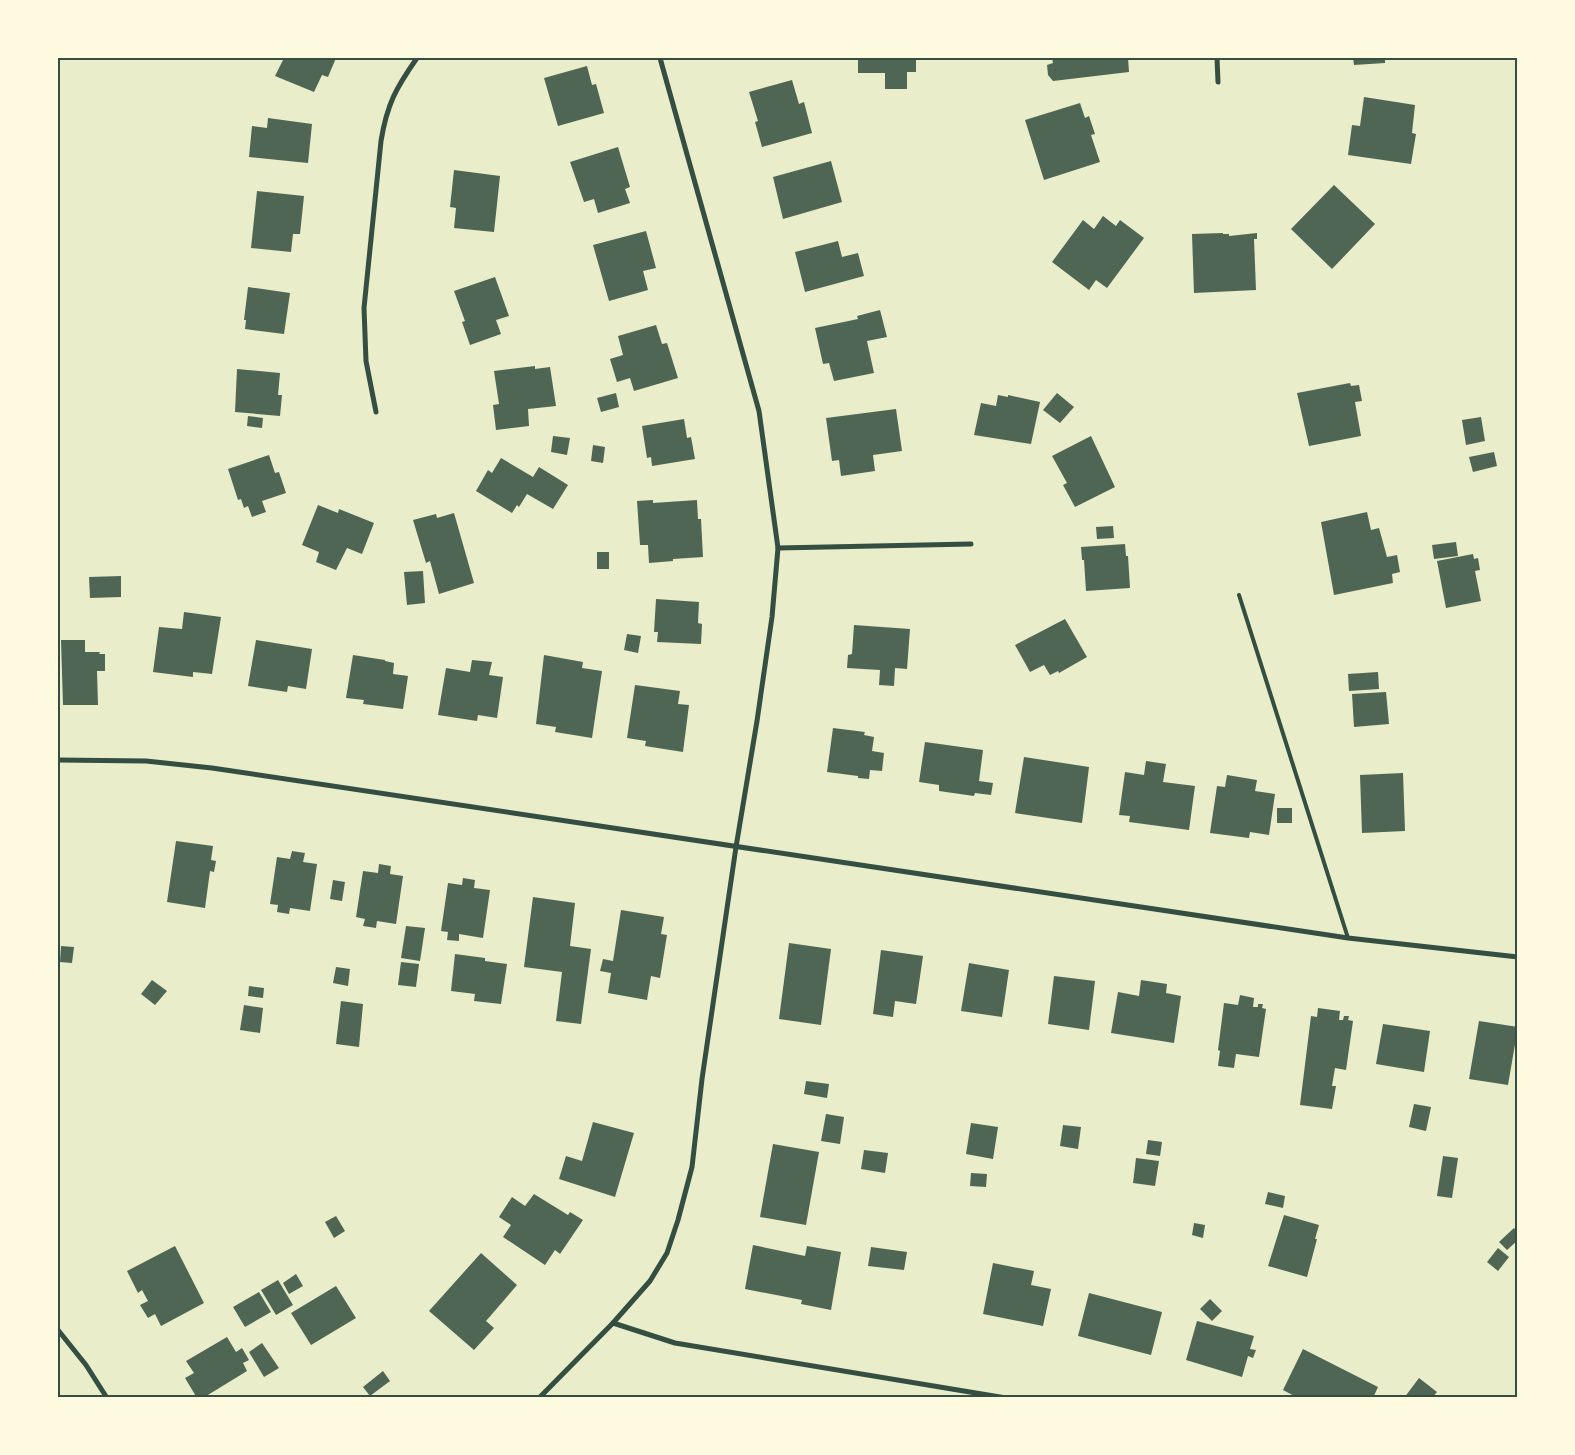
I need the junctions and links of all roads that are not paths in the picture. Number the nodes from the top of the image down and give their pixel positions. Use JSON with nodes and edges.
{"nodes":[{"id":1,"x":417,"y":58,"type":"edge"},
{"id":2,"x":660,"y":58,"type":"edge"},
{"id":3,"x":1217,"y":58,"type":"edge"},
{"id":4,"x":1218,"y":82,"type":"dead end"},
{"id":5,"x":376,"y":412,"type":"dead end"},
{"id":6,"x":971,"y":544,"type":"dead end"},
{"id":7,"x":778,"y":548,"type":"junction"},
{"id":8,"x":1239,"y":595,"type":"dead end"},
{"id":9,"x":58,"y":760,"type":"edge"},
{"id":10,"x":736,"y":847,"type":"junction"},
{"id":11,"x":1348,"y":938,"type":"junction"},
{"id":12,"x":1518,"y":957,"type":"edge"},
{"id":13,"x":613,"y":1323,"type":"junction"},
{"id":14,"x":58,"y":1330,"type":"edge"},
{"id":15,"x":107,"y":1398,"type":"edge"},
{"id":16,"x":539,"y":1398,"type":"edge"},
{"id":17,"x":1006,"y":1398,"type":"edge"}],
"edges":[{"from":1,"to":5,"type":"street"},
{"from":2,"to":7,"type":"street"},
{"from":3,"to":4,"type":"street"},
{"from":6,"to":7,"type":"street"},
{"from":7,"to":10,"type":"street"},
{"from":8,"to":11,"type":"lane"},
{"from":9,"to":10,"type":"street"},
{"from":10,"to":11,"type":"street"},
{"from":10,"to":13,"type":"street"},
{"from":11,"to":12,"type":"street"},
{"from":13,"to":16,"type":"street"},
{"from":13,"to":17,"type":"street"},
{"from":14,"to":15,"type":"street"}]}
